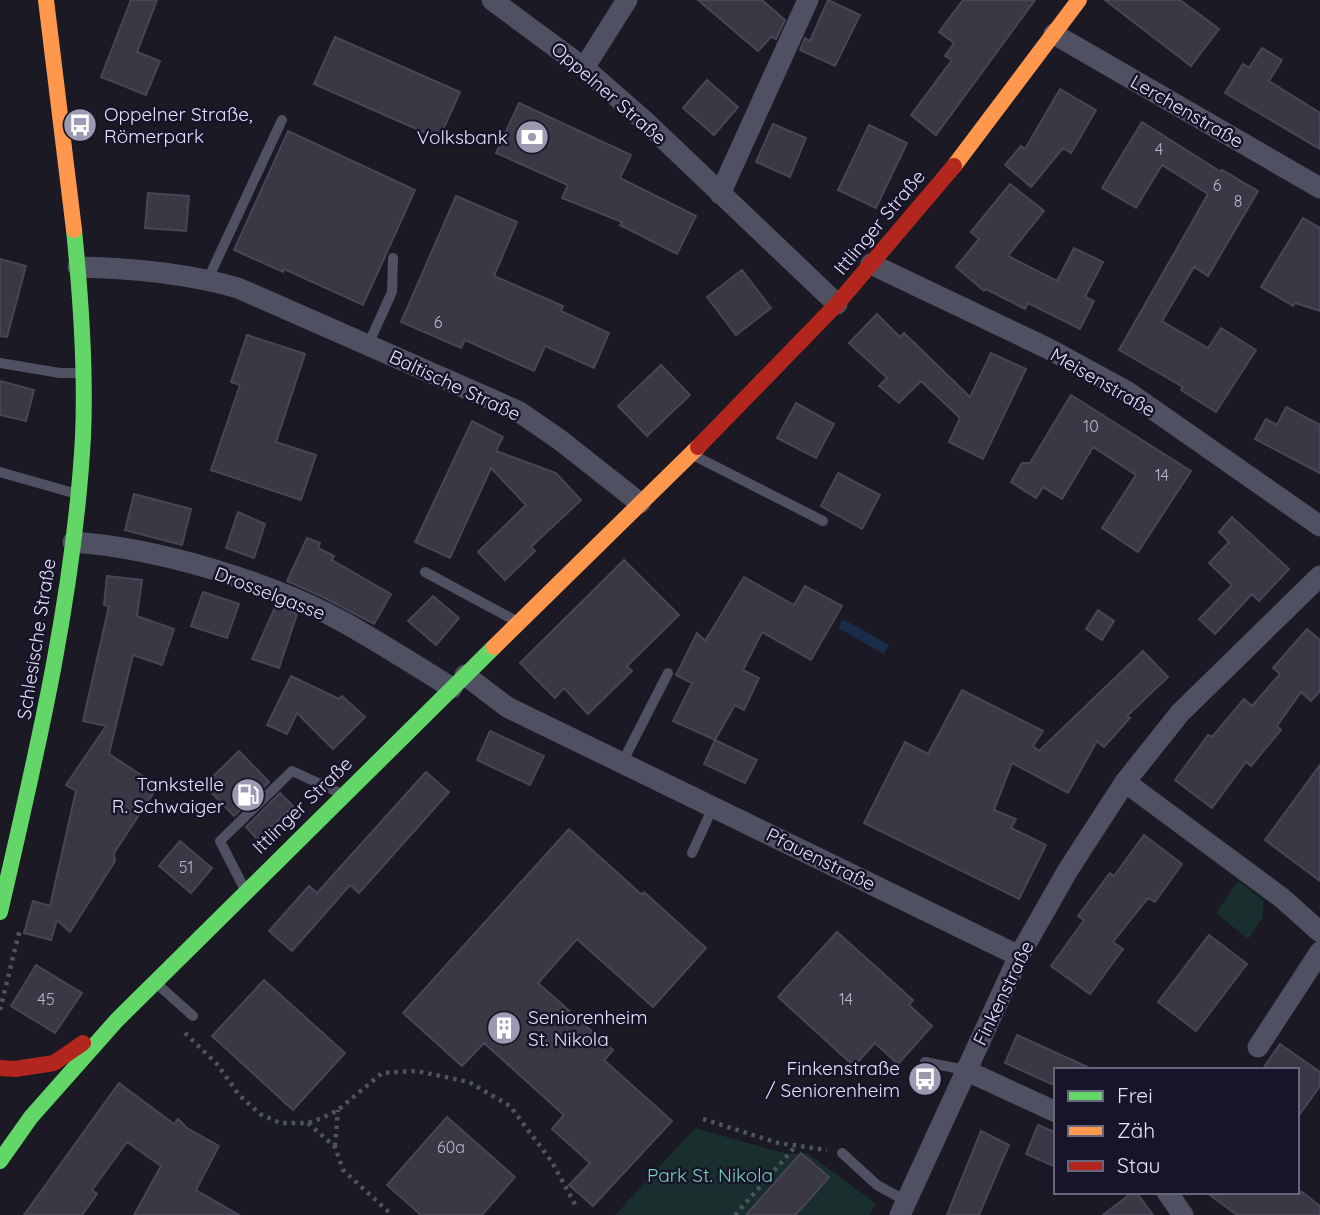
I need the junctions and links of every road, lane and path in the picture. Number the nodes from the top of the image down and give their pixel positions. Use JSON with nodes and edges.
{"nodes":[{"id":1,"x":46,"y":0,"type":"edge"},
{"id":2,"x":627,"y":0,"type":"edge"},
{"id":3,"x":808,"y":0,"type":"edge"},
{"id":4,"x":1079,"y":0,"type":"edge"},
{"id":5,"x":500,"y":2,"type":"edge"},
{"id":6,"x":1054,"y":34,"type":"junction"},
{"id":7,"x":584,"y":68,"type":"junction"},
{"id":8,"x":282,"y":120,"type":"dead end"},
{"id":9,"x":1320,"y":188,"type":"edge"},
{"id":10,"x":720,"y":194,"type":"junction"},
{"id":11,"x":393,"y":258,"type":"dead end"},
{"id":12,"x":871,"y":264,"type":"junction"},
{"id":13,"x":78,"y":267,"type":"junction"},
{"id":14,"x":208,"y":279,"type":"junction"},
{"id":15,"x":837,"y":304,"type":"junction"},
{"id":16,"x":368,"y":345,"type":"junction"},
{"id":17,"x":0,"y":363,"type":"edge"},
{"id":18,"x":84,"y":373,"type":"junction"},
{"id":19,"x":691,"y":454,"type":"junction"},
{"id":20,"x":0,"y":472,"type":"edge"},
{"id":21,"x":77,"y":494,"type":"junction"},
{"id":22,"x":640,"y":503,"type":"junction"},
{"id":23,"x":823,"y":521,"type":"dead end"},
{"id":24,"x":1320,"y":526,"type":"edge"},
{"id":25,"x":73,"y":542,"type":"junction"},
{"id":26,"x":425,"y":572,"type":"dead end"},
{"id":27,"x":1320,"y":576,"type":"edge"},
{"id":28,"x":519,"y":622,"type":"junction"},
{"id":29,"x":668,"y":673,"type":"dead end"},
{"id":30,"x":458,"y":681,"type":"junction"},
{"id":31,"x":622,"y":763,"type":"junction"},
{"id":32,"x":1125,"y":782,"type":"junction"},
{"id":33,"x":342,"y":794,"type":"junction"},
{"id":34,"x":713,"y":807,"type":"junction"},
{"id":35,"x":692,"y":853,"type":"dead end"},
{"id":36,"x":246,"y":890,"type":"junction"},
{"id":37,"x":0,"y":912,"type":"edge"},
{"id":38,"x":1320,"y":932,"type":"edge"},
{"id":39,"x":1320,"y":952,"type":"edge"},
{"id":40,"x":1019,"y":956,"type":"junction"},
{"id":41,"x":154,"y":982,"type":"junction"},
{"id":42,"x":193,"y":1016,"type":"dead end"},
{"id":43,"x":117,"y":1020,"type":"junction"},
{"id":44,"x":181,"y":1030,"type":"dead end"},
{"id":45,"x":1258,"y":1048,"type":"dead end"},
{"id":46,"x":925,"y":1062,"type":"dead end"},
{"id":47,"x":0,"y":1068,"type":"edge"},
{"id":48,"x":965,"y":1070,"type":"junction"},
{"id":49,"x":338,"y":1110,"type":"junction"},
{"id":50,"x":1054,"y":1111,"type":"edge"},
{"id":51,"x":703,"y":1119,"type":"dead end"},
{"id":52,"x":308,"y":1123,"type":"junction"},
{"id":53,"x":335,"y":1147,"type":"junction"},
{"id":54,"x":796,"y":1147,"type":"junction"},
{"id":55,"x":842,"y":1153,"type":"joint"},
{"id":56,"x":0,"y":1161,"type":"edge"},
{"id":57,"x":1168,"y":1194,"type":"edge"},
{"id":58,"x":577,"y":1208,"type":"dead end"},
{"id":59,"x":903,"y":1208,"type":"edge"},
{"id":60,"x":392,"y":1215,"type":"edge"},
{"id":61,"x":735,"y":1215,"type":"edge"},
{"id":62,"x":1183,"y":1215,"type":"edge"}],
"edges":[{"from":1,"to":13,"type":"street","name":"Schlesische Straße"},
{"from":2,"to":7,"type":"street"},
{"from":3,"to":10,"type":"street"},
{"from":4,"to":6,"type":"street","name":"Ittlinger Straße"},
{"from":5,"to":7,"type":"street","name":"Oppelner Straße"},
{"from":6,"to":9,"type":"street","name":"Lerchenstraße"},
{"from":6,"to":12,"type":"street","name":"Ittlinger Straße"},
{"from":7,"to":10,"type":"street","name":"Oppelner Straße"},
{"from":8,"to":14,"type":"lane"},
{"from":10,"to":15,"type":"street","name":"Oppelner Straße"},
{"from":11,"to":16,"type":"lane","name":"Baltische Straße"},
{"from":12,"to":15,"type":"street","name":"Ittlinger Straße"},
{"from":12,"to":24,"type":"street","name":"Meisenstraße"},
{"from":13,"to":14,"type":"street","name":"Baltische Straße"},
{"from":13,"to":18,"type":"street","name":"Schlesische Straße"},
{"from":14,"to":16,"type":"street","name":"Baltische Straße"},
{"from":15,"to":19,"type":"street","name":"Ittlinger Straße"},
{"from":16,"to":22,"type":"street","name":"Baltische Straße"},
{"from":17,"to":18,"type":"lane"},
{"from":18,"to":21,"type":"street","name":"Schlesische Straße"},
{"from":19,"to":22,"type":"street","name":"Ittlinger Straße"},
{"from":19,"to":23,"type":"lane"},
{"from":20,"to":21,"type":"lane"},
{"from":21,"to":25,"type":"street","name":"Schlesische Straße"},
{"from":22,"to":28,"type":"street","name":"Ittlinger Straße"},
{"from":25,"to":30,"type":"street","name":"Drosselgasse"},
{"from":25,"to":37,"type":"street","name":"Schlesische Straße"},
{"from":26,"to":28,"type":"lane"},
{"from":27,"to":32,"type":"street","name":"Finkenstraße"},
{"from":28,"to":30,"type":"street","name":"Ittlinger Straße"},
{"from":29,"to":31,"type":"lane"},
{"from":30,"to":31,"type":"street","name":"Pfauenstraße"},
{"from":30,"to":33,"type":"street","name":"Ittlinger Straße"},
{"from":31,"to":34,"type":"street","name":"Pfauenstraße"},
{"from":32,"to":38,"type":"street"},
{"from":32,"to":40,"type":"street","name":"Finkenstraße"},
{"from":33,"to":36,"type":"street","name":"Ittlinger Straße"},
{"from":33,"to":36,"type":"lane"},
{"from":34,"to":35,"type":"lane"},
{"from":34,"to":40,"type":"street","name":"Pfauenstraße"},
{"from":36,"to":41,"type":"street","name":"Ittlinger Straße"},
{"from":39,"to":45,"type":"street"},
{"from":40,"to":48,"type":"street","name":"Finkenstraße"},
{"from":41,"to":42,"type":"lane"},
{"from":41,"to":43,"type":"street","name":"Ittlinger Straße"},
{"from":43,"to":47,"type":"street","name":"Ittlinger Straße"},
{"from":43,"to":56,"type":"street","name":"Ittlinger Straße"},
{"from":44,"to":52,"type":"path"},
{"from":46,"to":48,"type":"lane"},
{"from":48,"to":50,"type":"street"},
{"from":48,"to":59,"type":"street","name":"Finkenstraße"},
{"from":49,"to":52,"type":"path"},
{"from":49,"to":53,"type":"path"},
{"from":49,"to":58,"type":"path"},
{"from":51,"to":54,"type":"path"},
{"from":52,"to":53,"type":"path"},
{"from":53,"to":60,"type":"path"},
{"from":54,"to":55,"type":"path"},
{"from":54,"to":61,"type":"path"},
{"from":55,"to":59,"type":"lane"},
{"from":57,"to":62,"type":"street"}]}
